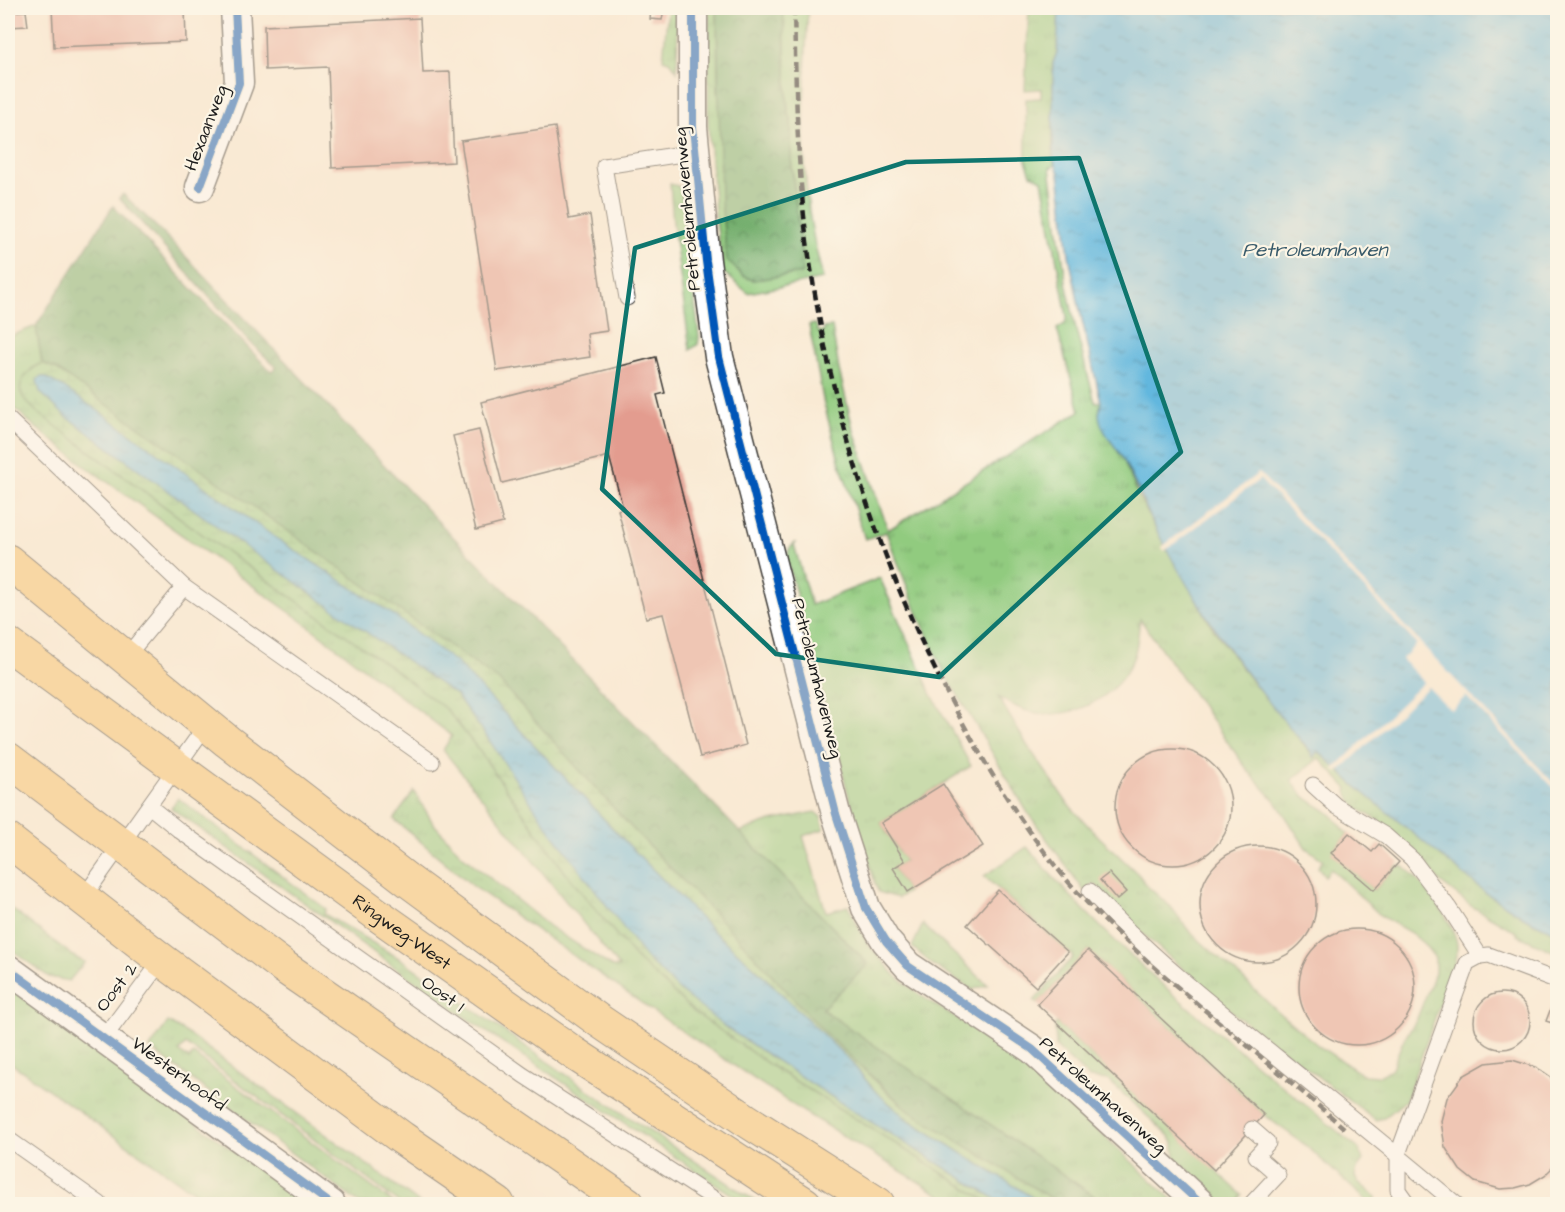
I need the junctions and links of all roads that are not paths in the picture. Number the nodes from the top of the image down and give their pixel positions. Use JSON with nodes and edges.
{"nodes":[{"id":1,"x":235,"y":8,"type":"edge"},
{"id":2,"x":693,"y":8,"type":"edge"},
{"id":3,"x":695,"y":152,"type":"junction"},
{"id":4,"x":200,"y":187,"type":"dead end"},
{"id":5,"x":627,"y":298,"type":"dead end"},
{"id":6,"x":8,"y":419,"type":"edge"},
{"id":7,"x":8,"y":561,"type":"edge"},
{"id":8,"x":184,"y":587,"type":"junction"},
{"id":9,"x":8,"y":644,"type":"edge"},
{"id":10,"x":126,"y":657,"type":"junction"},
{"id":11,"x":207,"y":724,"type":"junction"},
{"id":12,"x":8,"y":759,"type":"edge"},
{"id":13,"x":432,"y":762,"type":"dead end"},
{"id":14,"x":176,"y":768,"type":"junction"},
{"id":15,"x":1312,"y":785,"type":"dead end"},
{"id":16,"x":149,"y":806,"type":"junction"},
{"id":17,"x":8,"y":840,"type":"edge"},
{"id":18,"x":121,"y":845,"type":"junction"},
{"id":19,"x":1090,"y":891,"type":"dead end"},
{"id":20,"x":83,"y":898,"type":"junction"},
{"id":21,"x":1480,"y":956,"type":"junction"},
{"id":22,"x":162,"y":960,"type":"junction"},
{"id":23,"x":8,"y":969,"type":"edge"},
{"id":24,"x":1557,"y":981,"type":"edge"},
{"id":25,"x":104,"y":1038,"type":"junction"},
{"id":26,"x":1252,"y":1129,"type":"dead end"},
{"id":27,"x":8,"y":1139,"type":"edge"},
{"id":28,"x":1398,"y":1154,"type":"junction"},
{"id":29,"x":1399,"y":1201,"type":"edge"},
{"id":30,"x":100,"y":1204,"type":"edge"},
{"id":31,"x":331,"y":1204,"type":"edge"},
{"id":32,"x":498,"y":1204,"type":"edge"},
{"id":33,"x":628,"y":1204,"type":"edge"},
{"id":34,"x":722,"y":1204,"type":"edge"},
{"id":35,"x":806,"y":1204,"type":"edge"},
{"id":36,"x":878,"y":1204,"type":"edge"},
{"id":37,"x":1201,"y":1204,"type":"edge"},
{"id":38,"x":1251,"y":1204,"type":"edge"},
{"id":39,"x":1456,"y":1204,"type":"edge"}],
"edges":[{"from":1,"to":4,"type":"street","name":"Hexaanweg"},
{"from":2,"to":3,"type":"street","name":"Petroleumhavenweg"},
{"from":3,"to":5,"type":"lane"},
{"from":3,"to":37,"type":"street","name":"Petroleumhavenweg"},
{"from":6,"to":8,"type":"lane"},
{"from":7,"to":10,"type":"highway"},
{"from":8,"to":10,"type":"lane"},
{"from":8,"to":13,"type":"lane"},
{"from":9,"to":14,"type":"highway","name":"Ringweg-West"},
{"from":10,"to":11,"type":"highway"},
{"from":11,"to":14,"type":"lane"},
{"from":11,"to":36,"type":"highway"},
{"from":12,"to":18,"type":"highway"},
{"from":14,"to":16,"type":"lane"},
{"from":14,"to":35,"type":"highway","name":"Ringweg-West"},
{"from":15,"to":21,"type":"lane"},
{"from":16,"to":18,"type":"lane"},
{"from":16,"to":34,"type":"lane","name":"Oost 1"},
{"from":17,"to":20,"type":"highway"},
{"from":18,"to":20,"type":"lane"},
{"from":18,"to":33,"type":"highway"},
{"from":19,"to":28,"type":"lane"},
{"from":20,"to":22,"type":"highway"},
{"from":21,"to":24,"type":"lane"},
{"from":21,"to":28,"type":"lane"},
{"from":22,"to":25,"type":"lane","name":"Oost 2"},
{"from":22,"to":32,"type":"highway"},
{"from":23,"to":25,"type":"street","name":"Westerhoofd"},
{"from":25,"to":31,"type":"street","name":"Westerhoofd"},
{"from":26,"to":38,"type":"lane"},
{"from":27,"to":30,"type":"lane"},
{"from":28,"to":29,"type":"lane"},
{"from":28,"to":39,"type":"lane"}]}
